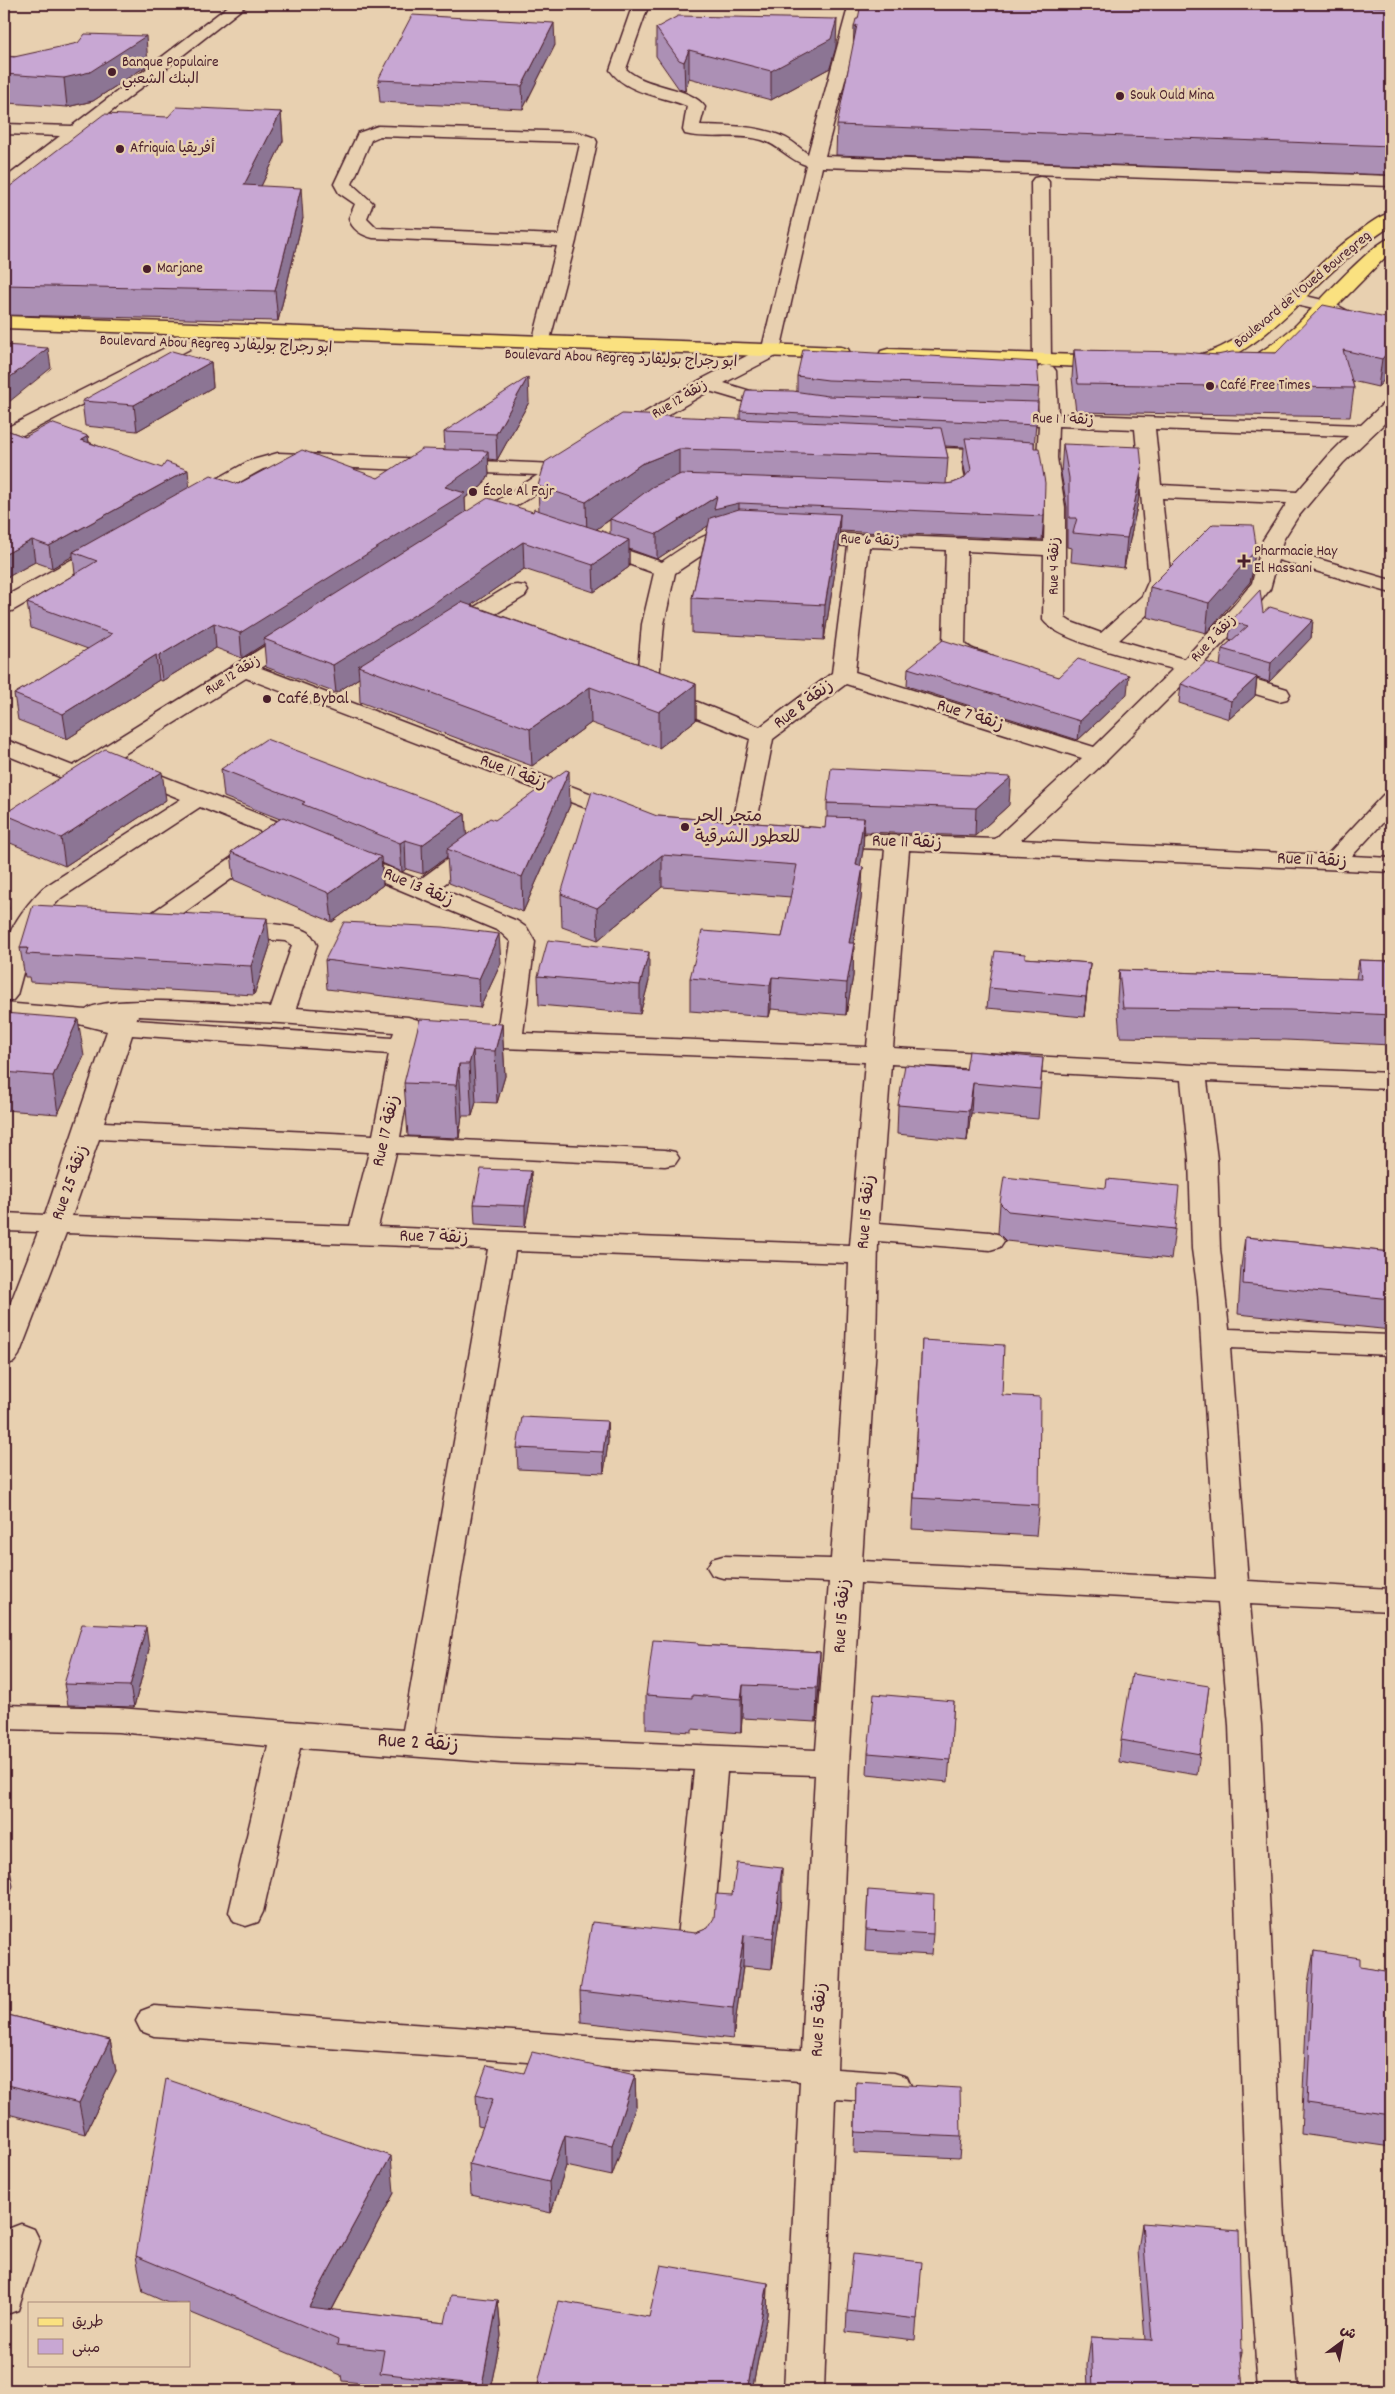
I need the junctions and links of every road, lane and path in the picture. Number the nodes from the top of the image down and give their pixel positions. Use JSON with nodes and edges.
{"nodes":[{"id":1,"x":240,"y":4,"type":"edge"},
{"id":2,"x":641,"y":4,"type":"edge"},
{"id":3,"x":854,"y":10,"type":"edge"},
{"id":4,"x":872,"y":16,"type":"edge"},
{"id":5,"x":4,"y":129,"type":"edge"},
{"id":6,"x":75,"y":131,"type":"junction"},
{"id":7,"x":815,"y":161,"type":"junction"},
{"id":8,"x":1391,"y":181,"type":"edge"},
{"id":9,"x":1040,"y":182,"type":"dead end"},
{"id":10,"x":4,"y":187,"type":"edge"},
{"id":11,"x":1391,"y":218,"type":"edge"},
{"id":12,"x":567,"y":241,"type":"junction"},
{"id":13,"x":1391,"y":243,"type":"edge"},
{"id":14,"x":1293,"y":299,"type":"junction"},
{"id":15,"x":1324,"y":306,"type":"junction"},
{"id":16,"x":4,"y":322,"type":"edge"},
{"id":17,"x":252,"y":331,"type":"junction"},
{"id":18,"x":4,"y":337,"type":"edge"},
{"id":19,"x":1391,"y":341,"type":"edge"},
{"id":20,"x":541,"y":343,"type":"junction"},
{"id":21,"x":184,"y":344,"type":"junction"},
{"id":22,"x":241,"y":346,"type":"junction"},
{"id":23,"x":772,"y":351,"type":"junction"},
{"id":24,"x":866,"y":361,"type":"junction"},
{"id":25,"x":745,"y":364,"type":"junction"},
{"id":26,"x":1044,"y":365,"type":"junction"},
{"id":27,"x":1126,"y":368,"type":"edge"},
{"id":28,"x":1178,"y":369,"type":"edge"},
{"id":29,"x":1223,"y":370,"type":"junction"},
{"id":30,"x":707,"y":384,"type":"junction"},
{"id":31,"x":1391,"y":407,"type":"edge"},
{"id":32,"x":796,"y":410,"type":"edge"},
{"id":33,"x":982,"y":418,"type":"edge"},
{"id":34,"x":1049,"y":420,"type":"junction"},
{"id":35,"x":1144,"y":422,"type":"junction"},
{"id":36,"x":1363,"y":431,"type":"junction"},
{"id":37,"x":4,"y":437,"type":"edge"},
{"id":38,"x":644,"y":441,"type":"edge"},
{"id":39,"x":603,"y":445,"type":"junction"},
{"id":40,"x":891,"y":452,"type":"edge"},
{"id":41,"x":950,"y":454,"type":"junction"},
{"id":42,"x":1031,"y":457,"type":"junction"},
{"id":43,"x":558,"y":470,"type":"junction"},
{"id":44,"x":1152,"y":490,"type":"junction"},
{"id":45,"x":1304,"y":498,"type":"junction"},
{"id":46,"x":914,"y":499,"type":"edge"},
{"id":47,"x":178,"y":509,"type":"edge"},
{"id":48,"x":491,"y":513,"type":"junction"},
{"id":49,"x":518,"y":522,"type":"edge"},
{"id":50,"x":613,"y":528,"type":"edge"},
{"id":51,"x":458,"y":534,"type":"edge"},
{"id":52,"x":126,"y":538,"type":"edge"},
{"id":53,"x":858,"y":541,"type":"junction"},
{"id":54,"x":957,"y":545,"type":"junction"},
{"id":55,"x":1056,"y":549,"type":"junction"},
{"id":56,"x":1269,"y":551,"type":"junction"},
{"id":57,"x":665,"y":570,"type":"junction"},
{"id":58,"x":1391,"y":587,"type":"edge"},
{"id":59,"x":518,"y":591,"type":"dead end"},
{"id":60,"x":4,"y":606,"type":"edge"},
{"id":61,"x":317,"y":622,"type":"edge"},
{"id":62,"x":464,"y":623,"type":"junction"},
{"id":63,"x":491,"y":633,"type":"edge"},
{"id":64,"x":1104,"y":642,"type":"junction"},
{"id":65,"x":432,"y":643,"type":"edge"},
{"id":66,"x":1008,"y":667,"type":"edge"},
{"id":67,"x":1188,"y":667,"type":"junction"},
{"id":68,"x":243,"y":669,"type":"junction"},
{"id":69,"x":843,"y":676,"type":"junction"},
{"id":70,"x":360,"y":690,"type":"dead end"},
{"id":71,"x":1279,"y":694,"type":"dead end"},
{"id":72,"x":336,"y":705,"type":"junction"},
{"id":73,"x":762,"y":736,"type":"junction"},
{"id":74,"x":4,"y":746,"type":"edge"},
{"id":75,"x":1098,"y":756,"type":"junction"},
{"id":76,"x":103,"y":759,"type":"junction"},
{"id":77,"x":75,"y":775,"type":"junction"},
{"id":78,"x":51,"y":789,"type":"edge"},
{"id":79,"x":557,"y":790,"type":"junction"},
{"id":80,"x":198,"y":798,"type":"junction"},
{"id":81,"x":1391,"y":800,"type":"edge"},
{"id":82,"x":533,"y":808,"type":"edge"},
{"id":83,"x":639,"y":820,"type":"edge"},
{"id":84,"x":283,"y":832,"type":"junction"},
{"id":85,"x":493,"y":837,"type":"edge"},
{"id":86,"x":743,"y":837,"type":"edge"},
{"id":87,"x":801,"y":840,"type":"edge"},
{"id":88,"x":898,"y":843,"type":"junction"},
{"id":89,"x":1000,"y":847,"type":"junction"},
{"id":90,"x":1333,"y":862,"type":"junction"},
{"id":91,"x":1391,"y":865,"type":"edge"},
{"id":92,"x":422,"y":889,"type":"junction"},
{"id":93,"x":27,"y":921,"type":"junction"},
{"id":94,"x":55,"y":922,"type":"edge"},
{"id":95,"x":4,"y":995,"type":"edge"},
{"id":96,"x":4,"y":1010,"type":"edge"},
{"id":97,"x":281,"y":1015,"type":"junction"},
{"id":98,"x":125,"y":1017,"type":"junction"},
{"id":99,"x":406,"y":1036,"type":"junction"},
{"id":100,"x":509,"y":1041,"type":"junction"},
{"id":101,"x":879,"y":1055,"type":"junction"},
{"id":102,"x":1193,"y":1073,"type":"junction"},
{"id":103,"x":1391,"y":1081,"type":"edge"},
{"id":104,"x":90,"y":1130,"type":"junction"},
{"id":105,"x":386,"y":1143,"type":"junction"},
{"id":106,"x":665,"y":1158,"type":"dead end"},
{"id":107,"x":4,"y":1222,"type":"edge"},
{"id":108,"x":56,"y":1225,"type":"junction"},
{"id":109,"x":362,"y":1236,"type":"junction"},
{"id":110,"x":503,"y":1241,"type":"junction"},
{"id":111,"x":990,"y":1241,"type":"dead end"},
{"id":112,"x":864,"y":1243,"type":"junction"},
{"id":113,"x":1214,"y":1338,"type":"junction"},
{"id":114,"x":1391,"y":1345,"type":"edge"},
{"id":115,"x":4,"y":1356,"type":"edge"},
{"id":116,"x":723,"y":1567,"type":"dead end"},
{"id":117,"x":846,"y":1571,"type":"junction"},
{"id":118,"x":1233,"y":1592,"type":"junction"},
{"id":119,"x":1391,"y":1600,"type":"edge"},
{"id":120,"x":4,"y":1717,"type":"edge"},
{"id":121,"x":286,"y":1734,"type":"junction"},
{"id":122,"x":417,"y":1744,"type":"junction"},
{"id":123,"x":712,"y":1759,"type":"junction"},
{"id":124,"x":832,"y":1763,"type":"junction"},
{"id":125,"x":246,"y":1912,"type":"dead end"},
{"id":126,"x":694,"y":1948,"type":"edge"},
{"id":127,"x":154,"y":2021,"type":"dead end"},
{"id":128,"x":818,"y":2075,"type":"junction"},
{"id":129,"x":926,"y":2091,"type":"edge"},
{"id":130,"x":21,"y":2241,"type":"dead end"},
{"id":131,"x":4,"y":2298,"type":"edge"},
{"id":132,"x":804,"y":2390,"type":"edge"},
{"id":133,"x":1278,"y":2390,"type":"edge"}],
"edges":[{"from":1,"to":6,"type":"street"},
{"from":2,"to":7,"type":"street"},
{"from":3,"to":4,"type":"street"},
{"from":3,"to":7,"type":"street"},
{"from":5,"to":6,"type":"street"},
{"from":6,"to":10,"type":"street"},
{"from":7,"to":8,"type":"street"},
{"from":7,"to":23,"type":"street"},
{"from":9,"to":26,"type":"street","name":"Rue 4 زنقة"},
{"from":11,"to":14,"type":"main road","name":"Boulevard de l'Oued Bouregreg"},
{"from":12,"to":12,"type":"street"},
{"from":12,"to":20,"type":"street"},
{"from":13,"to":15,"type":"main road","name":"Boulevard de l'Oued Bouregreg"},
{"from":14,"to":15,"type":"street"},
{"from":14,"to":29,"type":"main road","name":"Boulevard de l'Oued Bouregreg"},
{"from":15,"to":19,"type":"street"},
{"from":15,"to":29,"type":"main road","name":"Boulevard de l'Oued Bouregreg"},
{"from":16,"to":17,"type":"main road","name":"Boulevard Abou Regreg ابو رجراج بوليفارد"},
{"from":17,"to":20,"type":"main road","name":"Boulevard Abou Regreg ابو رجراج بوليفارد"},
{"from":17,"to":22,"type":"main road"},
{"from":18,"to":21,"type":"main road","name":"Boulevard Abou Regreg ابو رجراج بوليفارد"},
{"from":20,"to":23,"type":"main road","name":"Boulevard Abou Regreg ابو رجراج بوليفارد"},
{"from":21,"to":22,"type":"main road","name":"Boulevard Abou Regreg ابو رجراج بوليفارد"},
{"from":21,"to":37,"type":"street"},
{"from":22,"to":25,"type":"main road","name":"Boulevard Abou Regreg ابو رجراج بوليفارد"},
{"from":23,"to":24,"type":"main road","name":"Boulevard Abou Regreg ابو رجراج بوليفارد"},
{"from":23,"to":25,"type":"street","name":"Rue 12 زنقة"},
{"from":24,"to":25,"type":"main road","name":"Boulevard Abou Regreg ابو رجراج بوليفارد"},
{"from":24,"to":26,"type":"main road","name":"Boulevard Abou Regreg ابو رجراج بوليفارد"},
{"from":25,"to":30,"type":"street","name":"Rue 12 زنقة"},
{"from":26,"to":27,"type":"main road","name":"Boulevard Abou Regreg ابو رجراج بوليفارد"},
{"from":26,"to":34,"type":"street","name":"Rue 4 زنقة"},
{"from":28,"to":29,"type":"main road"},
{"from":30,"to":32,"type":"street"},
{"from":30,"to":39,"type":"street","name":"Rue 12 زنقة"},
{"from":31,"to":36,"type":"street","name":"Rue 2 زنقة"},
{"from":33,"to":34,"type":"street","name":"Rue 1 زنقة 1"},
{"from":34,"to":35,"type":"street","name":"Rue 1 زنقة 1"},
{"from":34,"to":42,"type":"street","name":"Rue 4 زنقة"},
{"from":35,"to":36,"type":"street","name":"Rue 1 زنقة 1"},
{"from":35,"to":44,"type":"street"},
{"from":36,"to":45,"type":"street","name":"Rue 2 زنقة"},
{"from":38,"to":39,"type":"street"},
{"from":39,"to":43,"type":"street","name":"Rue 12 زنقة"},
{"from":40,"to":41,"type":"street"},
{"from":41,"to":42,"type":"street"},
{"from":41,"to":46,"type":"street"},
{"from":42,"to":55,"type":"street","name":"Rue 4 زنقة"},
{"from":43,"to":47,"type":"street"},
{"from":43,"to":48,"type":"street","name":"Rue 12 زنقة"},
{"from":44,"to":45,"type":"street"},
{"from":44,"to":64,"type":"street"},
{"from":45,"to":56,"type":"street","name":"Rue 2 زنقة"},
{"from":48,"to":49,"type":"street"},
{"from":48,"to":51,"type":"street","name":"Rue 12 زنقة"},
{"from":50,"to":57,"type":"street"},
{"from":52,"to":60,"type":"street"},
{"from":53,"to":54,"type":"street","name":"Rue 6 زنقة"},
{"from":53,"to":57,"type":"street","name":"Rue 6 زنقة"},
{"from":53,"to":69,"type":"street","name":"Rue 8 زنقة"},
{"from":54,"to":55,"type":"street","name":"Rue 6 زنقة"},
{"from":54,"to":66,"type":"street"},
{"from":55,"to":64,"type":"street","name":"Rue 4 زنقة"},
{"from":56,"to":58,"type":"street"},
{"from":56,"to":67,"type":"street","name":"Rue 2 زنقة"},
{"from":57,"to":73,"type":"street"},
{"from":59,"to":62,"type":"street"},
{"from":61,"to":68,"type":"street","name":"Rue 12 زنقة"},
{"from":62,"to":63,"type":"street"},
{"from":62,"to":65,"type":"street"},
{"from":64,"to":67,"type":"street","name":"Rue 4 زنقة"},
{"from":67,"to":71,"type":"street","name":"Rue 4 زنقة"},
{"from":67,"to":75,"type":"street","name":"Rue 2 زنقة"},
{"from":68,"to":72,"type":"street","name":"Rue 11 زنقة"},
{"from":68,"to":76,"type":"street","name":"Rue 12 زنقة"},
{"from":69,"to":73,"type":"street","name":"Rue 8 زنقة"},
{"from":69,"to":75,"type":"street","name":"Rue 7 زنقة"},
{"from":70,"to":72,"type":"street"},
{"from":72,"to":79,"type":"street","name":"Rue 11 زنقة"},
{"from":73,"to":86,"type":"street","name":"Rue 8 زنقة"},
{"from":74,"to":77,"type":"street"},
{"from":75,"to":89,"type":"street","name":"Rue 2 زنقة"},
{"from":76,"to":77,"type":"street","name":"Rue 12 زنقة"},
{"from":76,"to":80,"type":"street","name":"Rue 13 زنقة"},
{"from":77,"to":78,"type":"street","name":"Rue 12 زنقة"},
{"from":79,"to":82,"type":"street"},
{"from":79,"to":83,"type":"street","name":"Rue 11 زنقة"},
{"from":80,"to":84,"type":"street","name":"Rue 13 زنقة"},
{"from":80,"to":93,"type":"street"},
{"from":81,"to":90,"type":"street"},
{"from":84,"to":92,"type":"street","name":"Rue 13 زنقة"},
{"from":84,"to":97,"type":"street"},
{"from":85,"to":92,"type":"street"},
{"from":87,"to":88,"type":"street","name":"Rue 11 زنقة"},
{"from":88,"to":89,"type":"street","name":"Rue 11 زنقة"},
{"from":88,"to":101,"type":"street","name":"Rue 15 زنقة"},
{"from":89,"to":90,"type":"street","name":"Rue 11 زنقة"},
{"from":90,"to":91,"type":"street","name":"Rue 11 زنقة"},
{"from":92,"to":100,"type":"street","name":"Rue 13 زنقة"},
{"from":93,"to":94,"type":"street"},
{"from":93,"to":95,"type":"street"},
{"from":96,"to":98,"type":"street"},
{"from":97,"to":98,"type":"street"},
{"from":97,"to":99,"type":"street"},
{"from":98,"to":99,"type":"street"},
{"from":98,"to":104,"type":"street","name":"Rue 25 زنقة"},
{"from":99,"to":100,"type":"street"},
{"from":99,"to":105,"type":"street","name":"Rue 17 زنقة"},
{"from":100,"to":101,"type":"street"},
{"from":101,"to":102,"type":"street"},
{"from":101,"to":112,"type":"street","name":"Rue 15 زنقة"},
{"from":102,"to":103,"type":"street"},
{"from":102,"to":113,"type":"street"},
{"from":104,"to":105,"type":"street"},
{"from":104,"to":108,"type":"street","name":"Rue 25 زنقة"},
{"from":105,"to":106,"type":"street"},
{"from":105,"to":109,"type":"street","name":"Rue 17 زنقة"},
{"from":107,"to":108,"type":"street","name":"Rue 7 زنقة"},
{"from":108,"to":109,"type":"street","name":"Rue 7 زنقة"},
{"from":108,"to":115,"type":"street","name":"Rue 25 زنقة"},
{"from":109,"to":110,"type":"street","name":"Rue 7 زنقة"},
{"from":110,"to":112,"type":"street","name":"Rue 7 زنقة"},
{"from":110,"to":122,"type":"street"},
{"from":111,"to":112,"type":"street","name":"Rue 7 زنقة"},
{"from":112,"to":117,"type":"street","name":"Rue 15 زنقة"},
{"from":113,"to":114,"type":"street"},
{"from":113,"to":118,"type":"street"},
{"from":116,"to":117,"type":"street"},
{"from":117,"to":118,"type":"street"},
{"from":117,"to":124,"type":"street","name":"Rue 15 زنقة"},
{"from":118,"to":119,"type":"street"},
{"from":118,"to":133,"type":"street"},
{"from":120,"to":121,"type":"street","name":"Rue 2 زنقة"},
{"from":121,"to":122,"type":"street","name":"Rue 2 زنقة"},
{"from":121,"to":125,"type":"street"},
{"from":122,"to":123,"type":"street","name":"Rue 2 زنقة"},
{"from":123,"to":124,"type":"street","name":"Rue 2 زنقة"},
{"from":123,"to":126,"type":"street"},
{"from":124,"to":128,"type":"street","name":"Rue 15 زنقة"},
{"from":127,"to":128,"type":"street"},
{"from":128,"to":129,"type":"street"},
{"from":128,"to":132,"type":"street","name":"Rue 15 زنقة"},
{"from":130,"to":131,"type":"street"}]}
